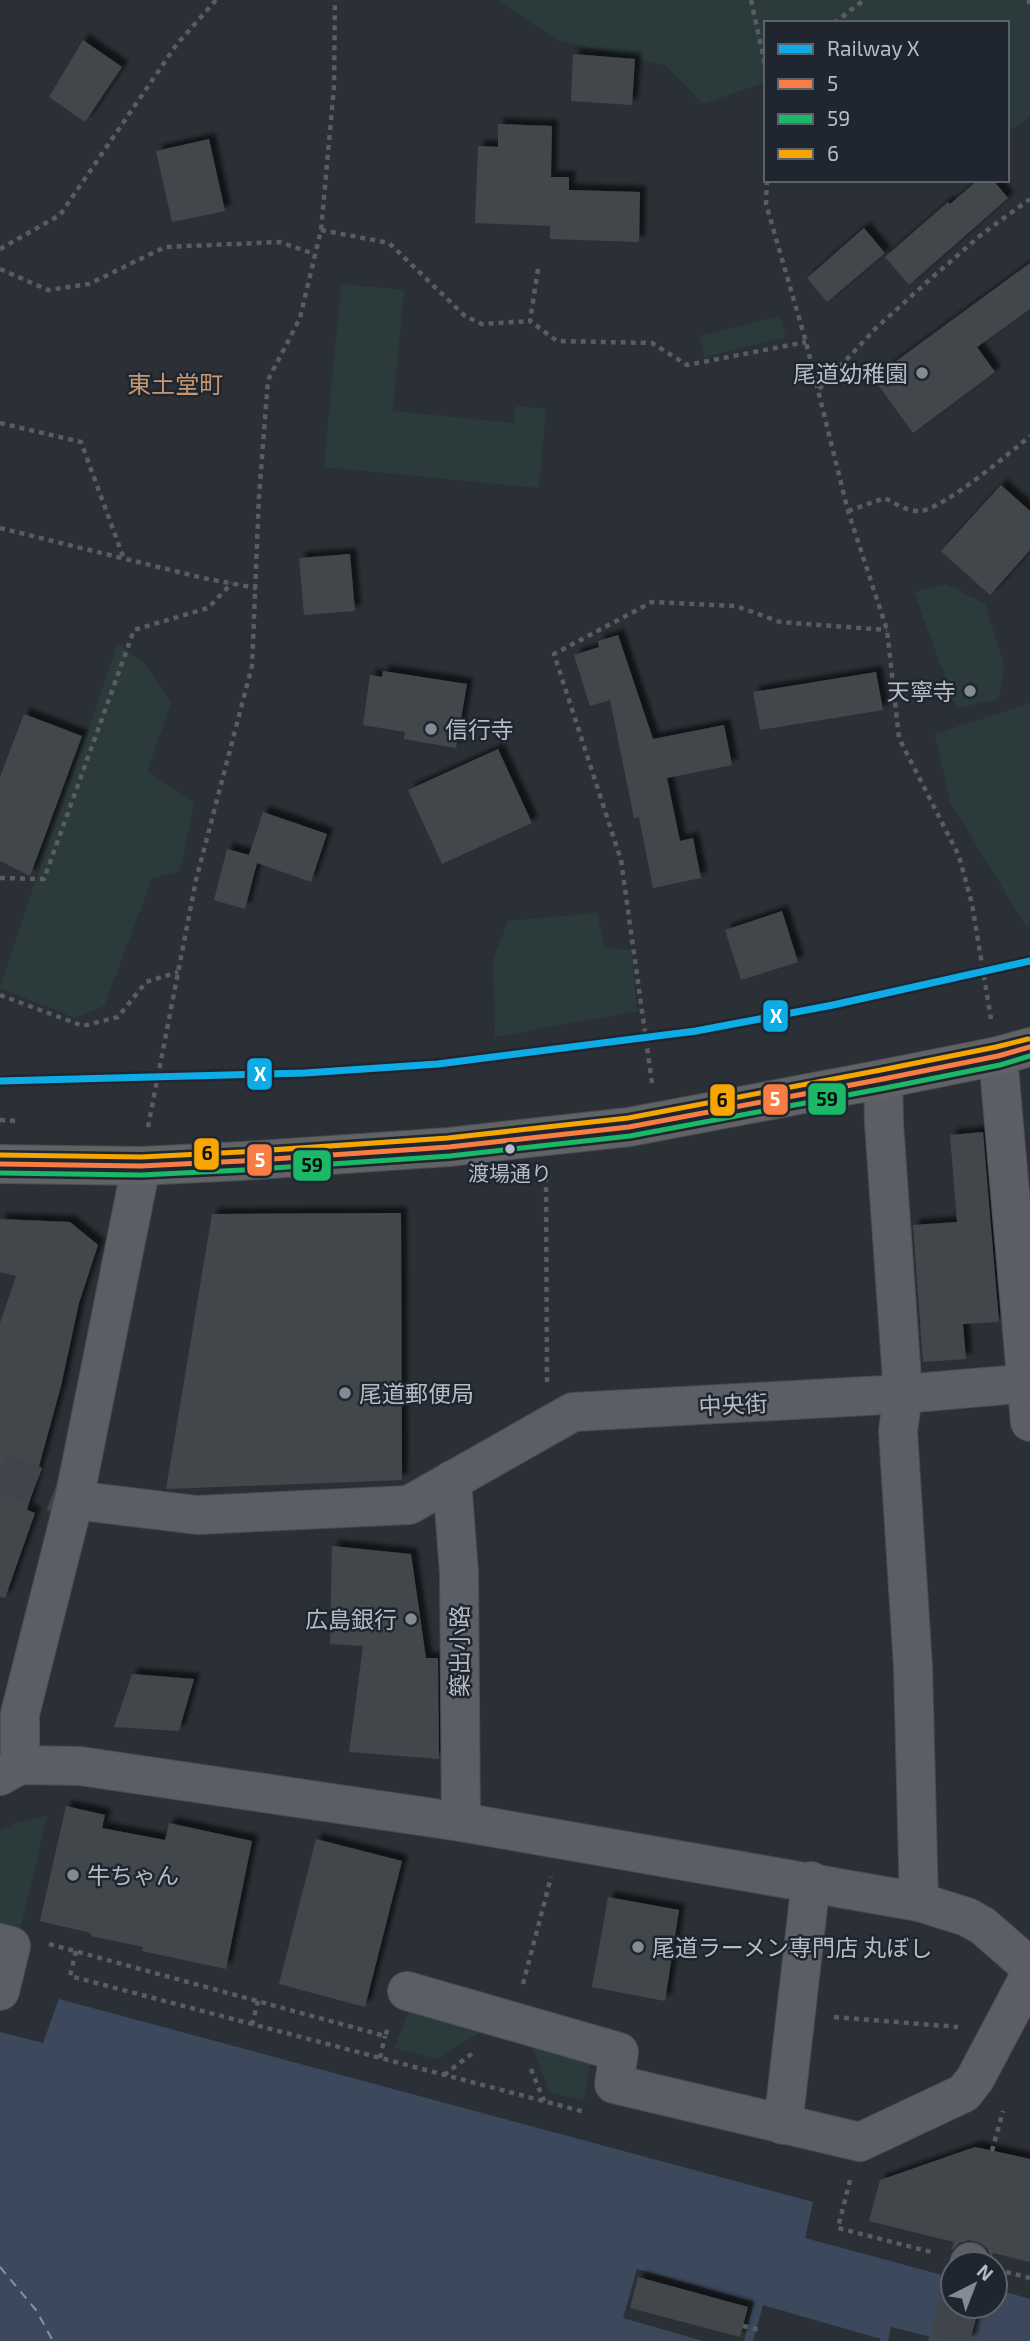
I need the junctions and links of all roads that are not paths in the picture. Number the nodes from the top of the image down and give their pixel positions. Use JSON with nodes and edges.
{"nodes":[{"id":1,"x":1014,"y":1051,"type":"edge"},
{"id":2,"x":883,"y":1079,"type":"junction"},
{"id":3,"x":0,"y":1164,"type":"edge"},
{"id":4,"x":141,"y":1166,"type":"junction"},
{"id":5,"x":1028,"y":1384,"type":"edge"},
{"id":6,"x":903,"y":1395,"type":"junction"},
{"id":7,"x":1030,"y":1422,"type":"edge"},
{"id":8,"x":452,"y":1480,"type":"junction"},
{"id":9,"x":74,"y":1500,"type":"junction"},
{"id":10,"x":10,"y":1711,"type":"edge"},
{"id":11,"x":10,"y":1770,"type":"edge"},
{"id":12,"x":461,"y":1822,"type":"junction"},
{"id":13,"x":811,"y":1881,"type":"junction"},
{"id":14,"x":919,"y":1902,"type":"junction"},
{"id":15,"x":5,"y":1944,"type":"edge"},
{"id":16,"x":1025,"y":1954,"type":"edge"},
{"id":17,"x":0,"y":1991,"type":"edge"},
{"id":18,"x":407,"y":1992,"type":"road end"},
{"id":19,"x":782,"y":2125,"type":"junction"}],
"edges":[{"from":1,"to":2,"type":"highway"},
{"from":1,"to":5,"type":"street"},
{"from":2,"to":4,"type":"highway"},
{"from":2,"to":6,"type":"street"},
{"from":3,"to":4,"type":"highway"},
{"from":4,"to":9,"type":"street"},
{"from":5,"to":6,"type":"street","name":"中央街"},
{"from":5,"to":7,"type":"street"},
{"from":6,"to":8,"type":"street","name":"中央街"},
{"from":6,"to":14,"type":"street"},
{"from":8,"to":9,"type":"street","name":"中央街"},
{"from":8,"to":12,"type":"street","name":"築出小路"},
{"from":9,"to":10,"type":"street"},
{"from":10,"to":11,"type":"street"},
{"from":11,"to":12,"type":"street"},
{"from":12,"to":13,"type":"street"},
{"from":13,"to":14,"type":"street"},
{"from":13,"to":19,"type":"street"},
{"from":14,"to":16,"type":"street"},
{"from":15,"to":17,"type":"street"},
{"from":16,"to":19,"type":"street"},
{"from":18,"to":19,"type":"street"}]}
